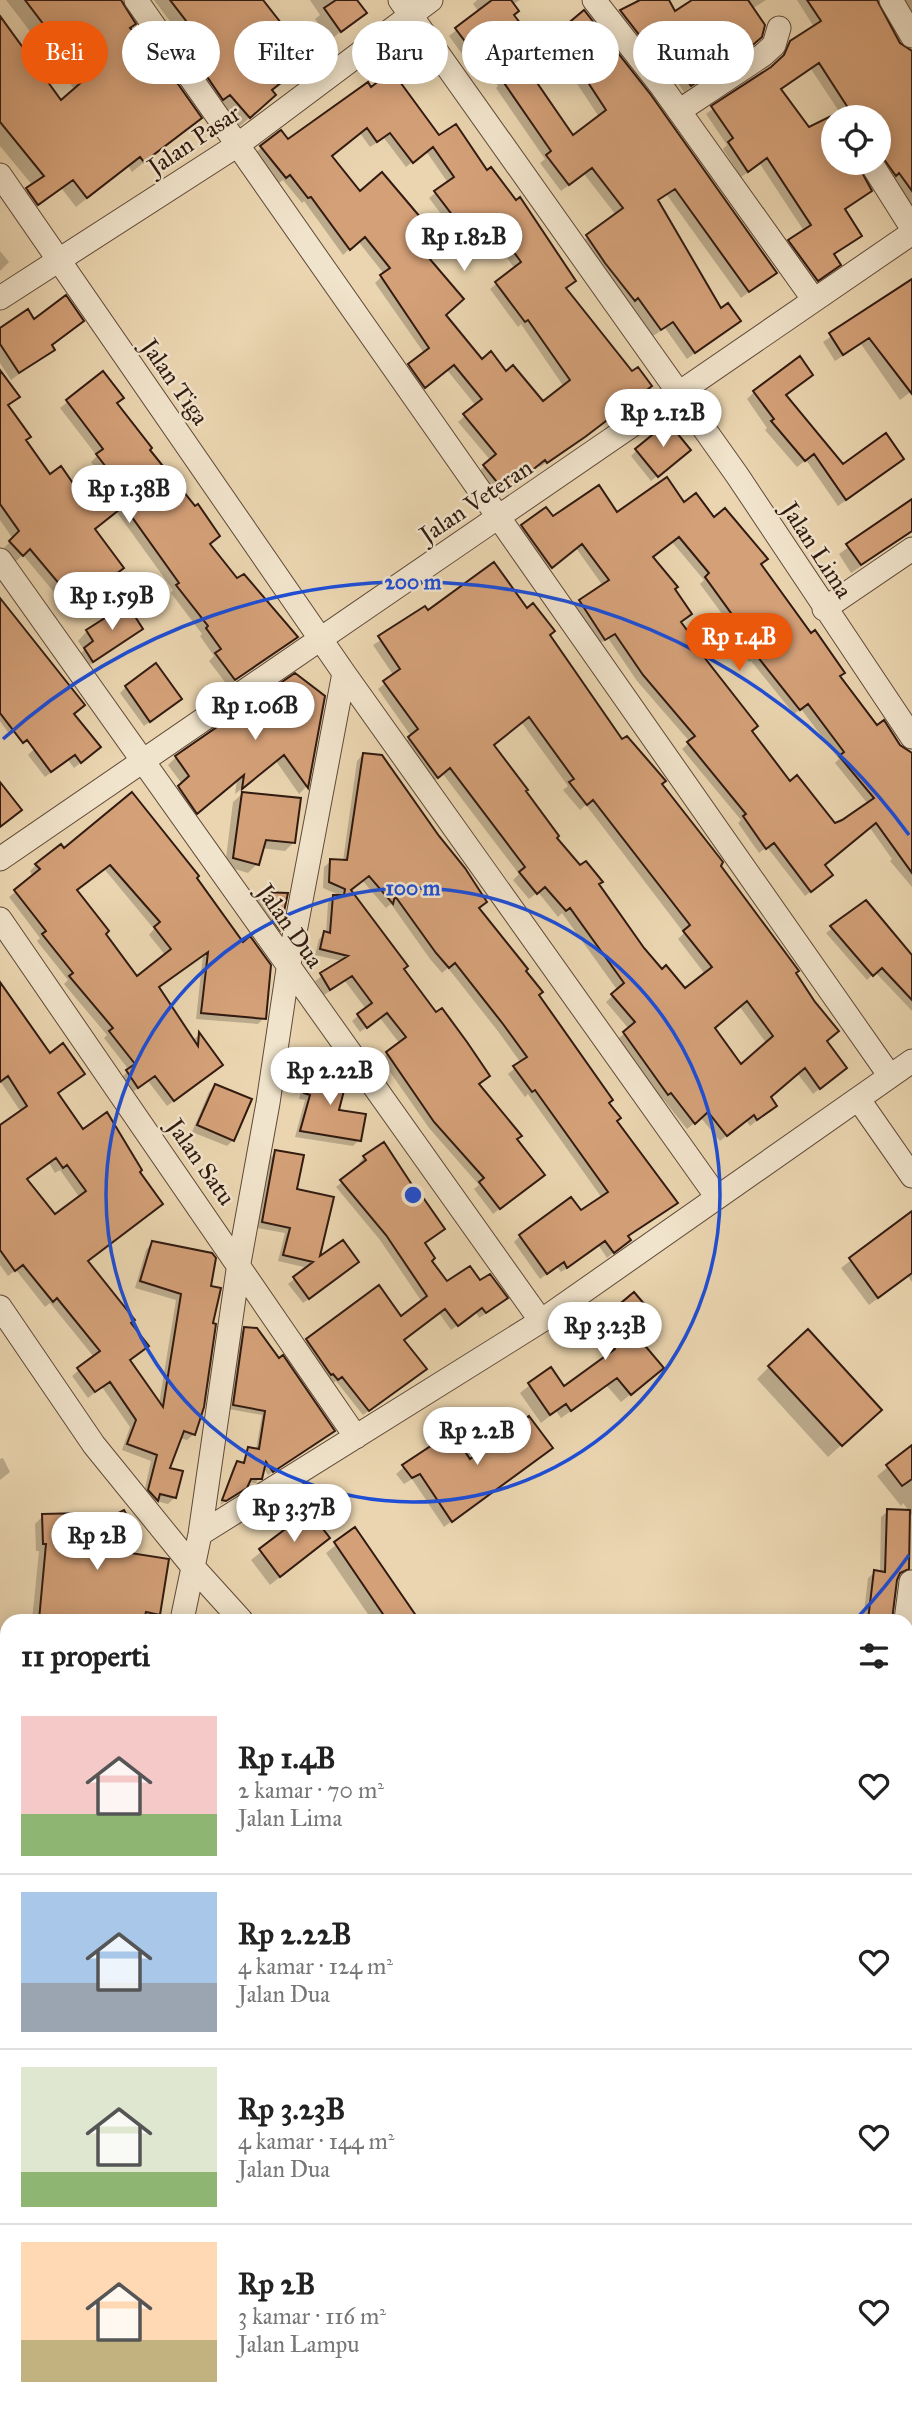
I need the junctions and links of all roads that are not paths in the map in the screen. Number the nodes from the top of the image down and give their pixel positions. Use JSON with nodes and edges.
{"nodes":[{"id":1,"x":136,"y":0,"type":"edge"},
{"id":2,"x":431,"y":0,"type":"edge"},
{"id":3,"x":594,"y":0,"type":"edge"},
{"id":4,"x":891,"y":0,"type":"edge"},
{"id":5,"x":405,"y":7,"type":"edge"},
{"id":6,"x":779,"y":28,"type":"dead end"},
{"id":7,"x":912,"y":36,"type":"edge"},
{"id":8,"x":679,"y":110,"type":"junction"},
{"id":9,"x":236,"y":146,"type":"junction"},
{"id":10,"x":0,"y":175,"type":"edge"},
{"id":11,"x":878,"y":175,"type":"edge"},
{"id":12,"x":912,"y":231,"type":"edge"},
{"id":13,"x":58,"y":259,"type":"junction"},
{"id":14,"x":0,"y":298,"type":"edge"},
{"id":15,"x":814,"y":300,"type":"junction"},
{"id":16,"x":677,"y":392,"type":"junction"},
{"id":17,"x":500,"y":518,"type":"junction"},
{"id":18,"x":912,"y":549,"type":"edge"},
{"id":19,"x":0,"y":560,"type":"edge"},
{"id":20,"x":824,"y":609,"type":"junction"},
{"id":21,"x":321,"y":638,"type":"junction"},
{"id":22,"x":344,"y":673,"type":"junction"},
{"id":23,"x":903,"y":707,"type":"edge"},
{"id":24,"x":912,"y":737,"type":"edge"},
{"id":25,"x":141,"y":761,"type":"junction"},
{"id":26,"x":0,"y":859,"type":"edge"},
{"id":27,"x":0,"y":919,"type":"edge"},
{"id":28,"x":288,"y":969,"type":"junction"},
{"id":29,"x":912,"y":1061,"type":"edge"},
{"id":30,"x":890,"y":1076,"type":"junction"},
{"id":31,"x":859,"y":1100,"type":"junction"},
{"id":32,"x":912,"y":1176,"type":"edge"},
{"id":33,"x":717,"y":1197,"type":"junction"},
{"id":34,"x":239,"y":1263,"type":"junction"},
{"id":35,"x":0,"y":1307,"type":"edge"},
{"id":36,"x":541,"y":1321,"type":"junction"},
{"id":37,"x":356,"y":1437,"type":"junction"},
{"id":38,"x":200,"y":1534,"type":"junction"},
{"id":39,"x":193,"y":1567,"type":"junction"},
{"id":40,"x":911,"y":1582,"type":"edge"},
{"id":41,"x":184,"y":1614,"type":"edge"},
{"id":42,"x":236,"y":1614,"type":"edge"},
{"id":43,"x":907,"y":1614,"type":"edge"}],
"edges":[{"from":1,"to":9,"type":"street"},
{"from":2,"to":5,"type":"street","name":"Jalan Pasar"},
{"from":3,"to":8,"type":"street"},
{"from":4,"to":7,"type":"street"},
{"from":5,"to":9,"type":"street","name":"Jalan Pasar"},
{"from":5,"to":16,"type":"street","name":"Jalan Lima"},
{"from":6,"to":8,"type":"street"},
{"from":8,"to":15,"type":"street"},
{"from":9,"to":13,"type":"street","name":"Jalan Pasar"},
{"from":9,"to":17,"type":"street"},
{"from":10,"to":13,"type":"street","name":"Jalan Tiga"},
{"from":11,"to":12,"type":"street"},
{"from":12,"to":15,"type":"street","name":"Jalan Veteran"},
{"from":13,"to":14,"type":"street","name":"Jalan Pasar"},
{"from":13,"to":21,"type":"street","name":"Jalan Tiga"},
{"from":15,"to":16,"type":"street","name":"Jalan Veteran"},
{"from":16,"to":17,"type":"street","name":"Jalan Veteran"},
{"from":16,"to":20,"type":"street","name":"Jalan Lima"},
{"from":17,"to":21,"type":"street","name":"Jalan Veteran"},
{"from":17,"to":30,"type":"street"},
{"from":18,"to":20,"type":"street"},
{"from":19,"to":25,"type":"street","name":"Jalan Dua"},
{"from":20,"to":23,"type":"street","name":"Jalan Lima"},
{"from":21,"to":22,"type":"street","name":"Jalan Tiga"},
{"from":21,"to":25,"type":"street","name":"Jalan Veteran"},
{"from":22,"to":28,"type":"street"},
{"from":22,"to":33,"type":"street","name":"Jalan Tiga"},
{"from":23,"to":24,"type":"street","name":"Jalan Lima"},
{"from":25,"to":26,"type":"street","name":"Jalan Veteran"},
{"from":25,"to":28,"type":"street","name":"Jalan Dua"},
{"from":27,"to":34,"type":"street","name":"Jalan Satu"},
{"from":28,"to":34,"type":"street"},
{"from":28,"to":36,"type":"street","name":"Jalan Dua"},
{"from":29,"to":30,"type":"street"},
{"from":30,"to":31,"type":"street"},
{"from":31,"to":32,"type":"street"},
{"from":31,"to":33,"type":"street"},
{"from":33,"to":36,"type":"street"},
{"from":34,"to":37,"type":"street","name":"Jalan Satu"},
{"from":34,"to":38,"type":"street"},
{"from":35,"to":39,"type":"street"},
{"from":36,"to":37,"type":"street"},
{"from":37,"to":38,"type":"street"},
{"from":38,"to":39,"type":"street"},
{"from":39,"to":41,"type":"street"},
{"from":39,"to":42,"type":"street"},
{"from":40,"to":43,"type":"street"}]}
